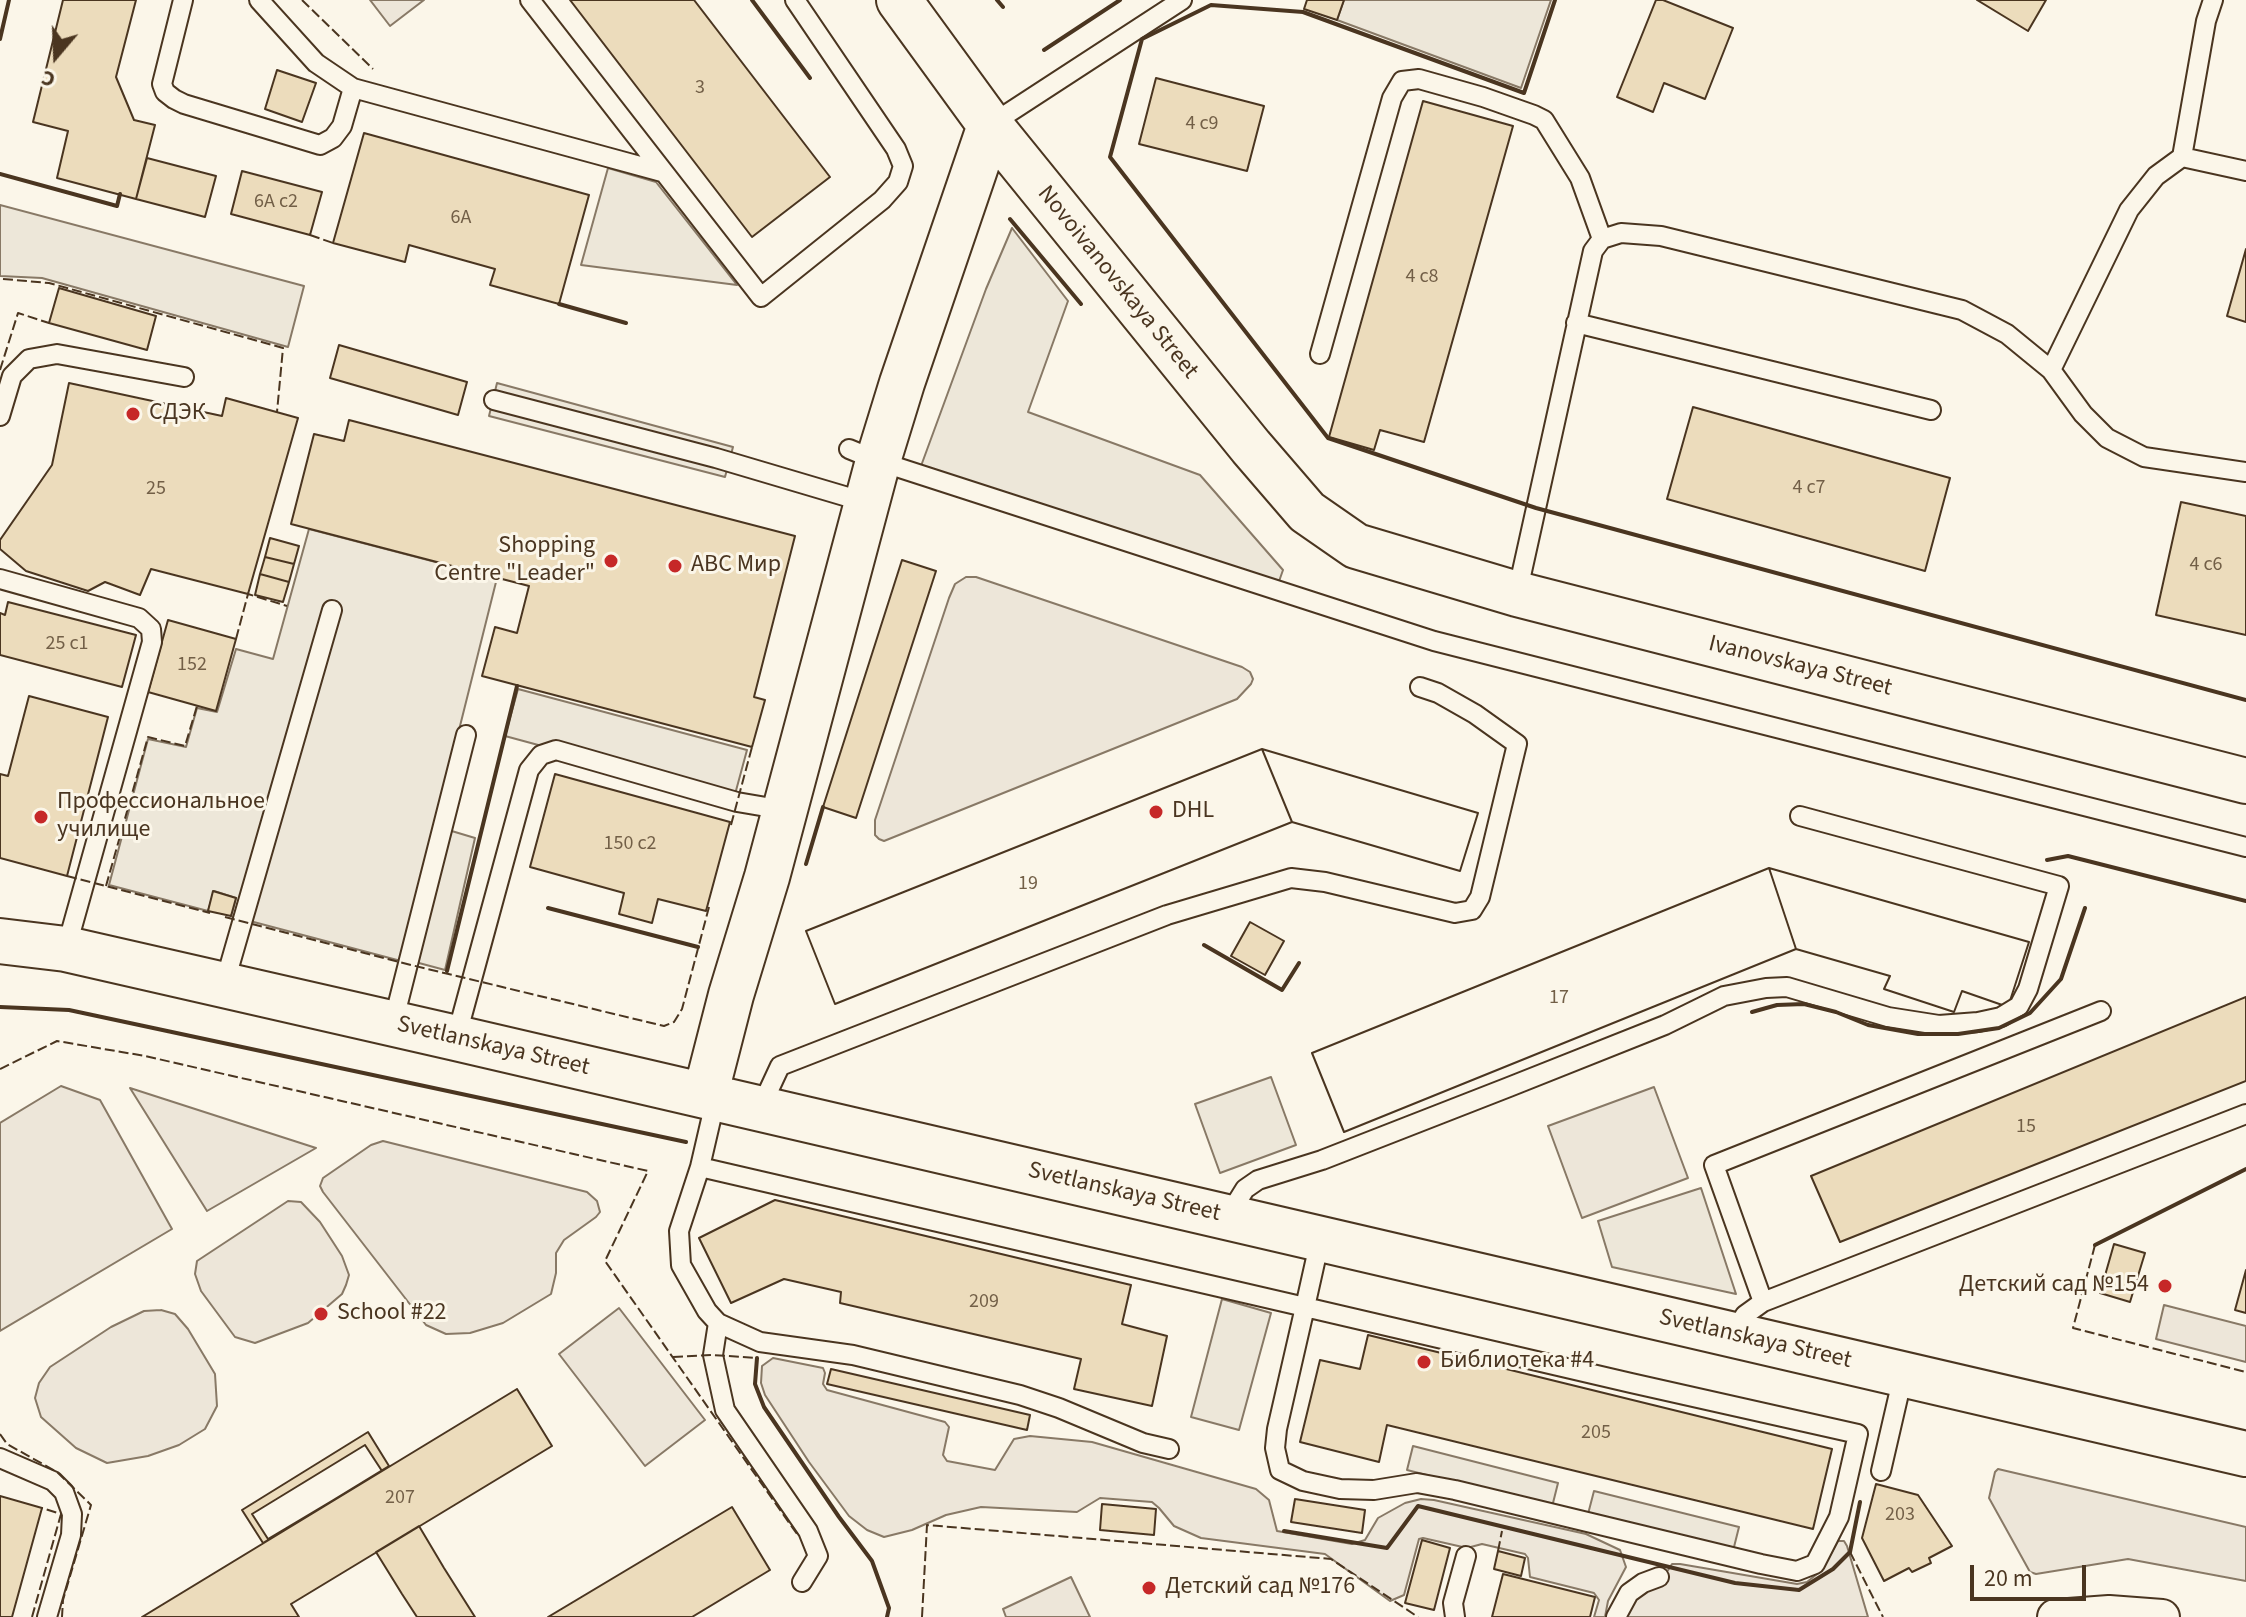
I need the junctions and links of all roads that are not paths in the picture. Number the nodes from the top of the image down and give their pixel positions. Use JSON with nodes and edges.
{"nodes":[{"id":1,"x":183,"y":0,"type":"edge"},
{"id":2,"x":259,"y":0,"type":"edge"},
{"id":3,"x":530,"y":0,"type":"edge"},
{"id":4,"x":795,"y":0,"type":"edge"},
{"id":5,"x":899,"y":0,"type":"edge"},
{"id":6,"x":1184,"y":0,"type":"edge"},
{"id":7,"x":2213,"y":0,"type":"edge"},
{"id":8,"x":353,"y":88,"type":"junction"},
{"id":9,"x":990,"y":125,"type":"junction"},
{"id":10,"x":2182,"y":157,"type":"junction"},
{"id":11,"x":2246,"y":171,"type":"edge"},
{"id":12,"x":662,"y":172,"type":"junction"},
{"id":13,"x":1602,"y":239,"type":"junction"},
{"id":14,"x":1576,"y":323,"type":"junction"},
{"id":15,"x":1320,"y":354,"type":"dead end"},
{"id":16,"x":2051,"y":370,"type":"junction"},
{"id":17,"x":184,"y":377,"type":"dead end"},
{"id":18,"x":494,"y":400,"type":"dead end"},
{"id":19,"x":1931,"y":410,"type":"dead end"},
{"id":20,"x":0,"y":416,"type":"edge"},
{"id":21,"x":864,"y":455,"type":"junction"},
{"id":22,"x":2246,"y":472,"type":"edge"},
{"id":23,"x":868,"y":503,"type":"junction"},
{"id":24,"x":1356,"y":546,"type":"joint"},
{"id":25,"x":0,"y":579,"type":"edge"},
{"id":26,"x":1517,"y":594,"type":"junction"},
{"id":27,"x":332,"y":610,"type":"dead end"},
{"id":28,"x":1420,"y":687,"type":"dead end"},
{"id":29,"x":466,"y":735,"type":"dead end"},
{"id":30,"x":2246,"y":781,"type":"edge"},
{"id":31,"x":784,"y":810,"type":"junction"},
{"id":32,"x":1800,"y":816,"type":"dead end"},
{"id":33,"x":2246,"y":847,"type":"edge"},
{"id":34,"x":0,"y":941,"type":"edge"},
{"id":35,"x":66,"y":949,"type":"junction"},
{"id":36,"x":224,"y":985,"type":"junction"},
{"id":37,"x":2101,"y":1011,"type":"dead end"},
{"id":38,"x":393,"y":1023,"type":"junction"},
{"id":39,"x":456,"y":1038,"type":"junction"},
{"id":40,"x":710,"y":1097,"type":"junction"},
{"id":41,"x":760,"y":1109,"type":"junction"},
{"id":42,"x":2246,"y":1114,"type":"edge"},
{"id":43,"x":700,"y":1167,"type":"junction"},
{"id":44,"x":1227,"y":1218,"type":"junction"},
{"id":45,"x":1320,"y":1240,"type":"junction"},
{"id":46,"x":1763,"y":1302,"type":"junction"},
{"id":47,"x":1305,"y":1307,"type":"junction"},
{"id":48,"x":718,"y":1323,"type":"junction"},
{"id":49,"x":1733,"y":1335,"type":"junction"},
{"id":50,"x":1903,"y":1376,"type":"junction"},
{"id":51,"x":1169,"y":1449,"type":"dead end"},
{"id":52,"x":2246,"y":1454,"type":"edge"},
{"id":53,"x":0,"y":1458,"type":"edge"},
{"id":54,"x":1881,"y":1471,"type":"dead end"},
{"id":55,"x":1466,"y":1556,"type":"dead end"},
{"id":56,"x":1659,"y":1577,"type":"dead end"},
{"id":57,"x":802,"y":1582,"type":"dead end"},
{"id":58,"x":47,"y":1617,"type":"edge"},
{"id":59,"x":1455,"y":1617,"type":"edge"},
{"id":60,"x":1616,"y":1617,"type":"edge"},
{"id":61,"x":2055,"y":1617,"type":"edge"},
{"id":62,"x":2162,"y":1617,"type":"edge"}],
"edges":[{"from":1,"to":8,"type":"lane"},
{"from":2,"to":8,"type":"lane"},
{"from":3,"to":12,"type":"lane"},
{"from":4,"to":12,"type":"lane"},
{"from":5,"to":9,"type":"main road","name":"Novoivanovskaya Street"},
{"from":6,"to":9,"type":"lane"},
{"from":7,"to":10,"type":"lane"},
{"from":8,"to":12,"type":"lane"},
{"from":9,"to":21,"type":"main road"},
{"from":9,"to":24,"type":"main road","name":"Novoivanovskaya Street"},
{"from":10,"to":11,"type":"lane"},
{"from":10,"to":16,"type":"lane"},
{"from":13,"to":14,"type":"lane"},
{"from":13,"to":15,"type":"lane"},
{"from":13,"to":16,"type":"lane"},
{"from":14,"to":19,"type":"lane"},
{"from":14,"to":26,"type":"lane"},
{"from":16,"to":22,"type":"lane"},
{"from":17,"to":20,"type":"lane"},
{"from":18,"to":23,"type":"lane"},
{"from":21,"to":23,"type":"main road"},
{"from":21,"to":33,"type":"lane"},
{"from":23,"to":31,"type":"main road"},
{"from":24,"to":26,"type":"main road","name":"Ivanovskaya Street"},
{"from":25,"to":35,"type":"lane"},
{"from":26,"to":30,"type":"main road","name":"Ivanovskaya Street"},
{"from":27,"to":36,"type":"lane"},
{"from":28,"to":41,"type":"lane"},
{"from":29,"to":38,"type":"lane"},
{"from":31,"to":39,"type":"lane"},
{"from":31,"to":40,"type":"main road"},
{"from":32,"to":44,"type":"lane"},
{"from":34,"to":35,"type":"main road","name":"Svetlanskaya Street"},
{"from":35,"to":36,"type":"main road","name":"Svetlanskaya Street"},
{"from":36,"to":38,"type":"main road","name":"Svetlanskaya Street"},
{"from":37,"to":46,"type":"lane"},
{"from":38,"to":39,"type":"main road","name":"Svetlanskaya Street"},
{"from":39,"to":40,"type":"main road","name":"Svetlanskaya Street"},
{"from":40,"to":41,"type":"main road","name":"Svetlanskaya Street"},
{"from":40,"to":43,"type":"lane"},
{"from":41,"to":44,"type":"main road","name":"Svetlanskaya Street"},
{"from":42,"to":46,"type":"lane"},
{"from":43,"to":47,"type":"lane"},
{"from":43,"to":48,"type":"lane"},
{"from":44,"to":45,"type":"main road","name":"Svetlanskaya Street"},
{"from":45,"to":47,"type":"lane"},
{"from":45,"to":49,"type":"main road","name":"Svetlanskaya Street"},
{"from":46,"to":49,"type":"lane"},
{"from":47,"to":47,"type":"lane"},
{"from":48,"to":51,"type":"lane"},
{"from":48,"to":57,"type":"lane"},
{"from":49,"to":50,"type":"main road","name":"Svetlanskaya Street"},
{"from":50,"to":52,"type":"main road","name":"Svetlanskaya Street"},
{"from":50,"to":54,"type":"lane"},
{"from":53,"to":58,"type":"lane"},
{"from":55,"to":59,"type":"lane"},
{"from":56,"to":60,"type":"lane"},
{"from":61,"to":62,"type":"street"}]}
